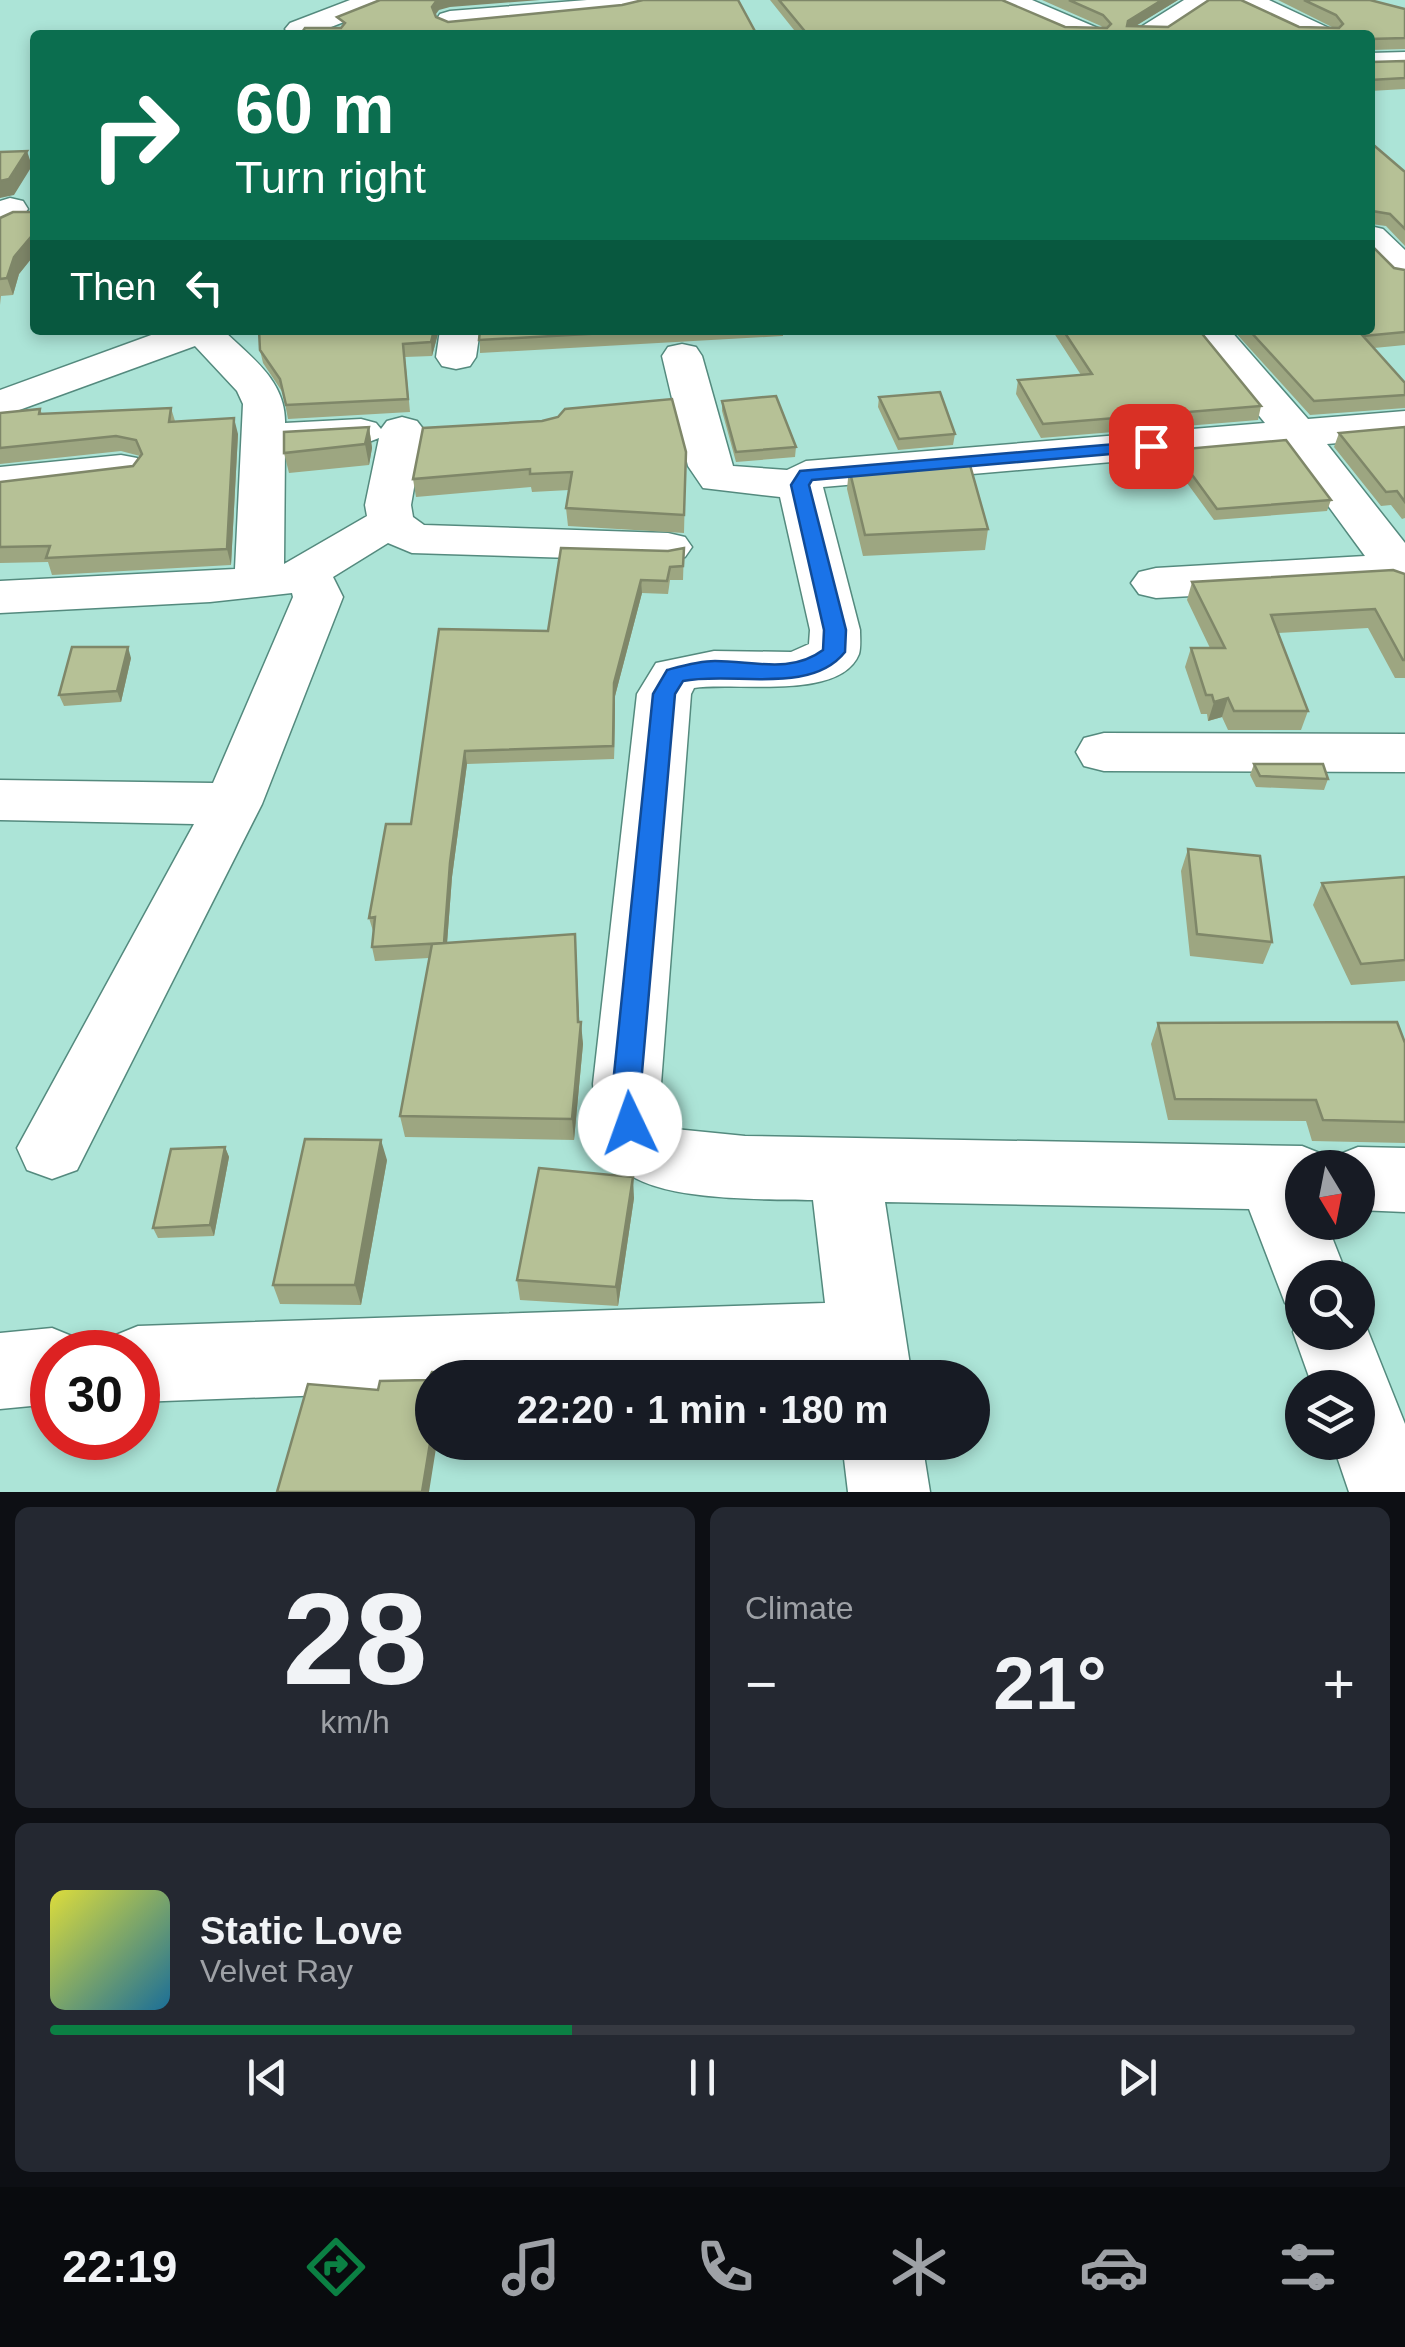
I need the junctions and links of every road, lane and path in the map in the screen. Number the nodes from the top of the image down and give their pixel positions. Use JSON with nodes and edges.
{"nodes":[{"id":1,"x":375,"y":0,"type":"edge"},
{"id":2,"x":642,"y":0,"type":"edge"},
{"id":3,"x":1008,"y":0,"type":"edge"},
{"id":4,"x":1204,"y":0,"type":"edge"},
{"id":5,"x":1246,"y":0,"type":"edge"},
{"id":6,"x":576,"y":5,"type":"edge"},
{"id":7,"x":441,"y":22,"type":"edge"},
{"id":8,"x":530,"y":25,"type":"edge"},
{"id":9,"x":305,"y":30,"type":"edge"},
{"id":10,"x":1078,"y":30,"type":"edge"},
{"id":11,"x":1152,"y":30,"type":"edge"},
{"id":12,"x":1309,"y":30,"type":"edge"},
{"id":13,"x":1405,"y":60,"type":"edge"},
{"id":14,"x":1375,"y":62,"type":"edge"},
{"id":15,"x":1375,"y":246,"type":"edge"},
{"id":16,"x":1399,"y":288,"type":"edge"},
{"id":17,"x":188,"y":335,"type":"edge"},
{"id":18,"x":207,"y":335,"type":"edge"},
{"id":19,"x":1213,"y":335,"type":"edge"},
{"id":20,"x":682,"y":356,"type":"dead end"},
{"id":21,"x":0,"y":404,"type":"edge"},
{"id":22,"x":1405,"y":424,"type":"edge"},
{"id":23,"x":1298,"y":436,"type":"junction"},
{"id":24,"x":266,"y":437,"type":"junction"},
{"id":25,"x":121,"y":468,"type":"edge"},
{"id":26,"x":0,"y":481,"type":"edge"},
{"id":27,"x":800,"y":485,"type":"junction"},
{"id":28,"x":391,"y":522,"type":"junction"},
{"id":29,"x":668,"y":547,"type":"edge"},
{"id":30,"x":1402,"y":572,"type":"edge"},
{"id":31,"x":277,"y":579,"type":"junction"},
{"id":32,"x":1156,"y":582,"type":"dead end"},
{"id":33,"x":0,"y":597,"type":"edge"},
{"id":34,"x":1104,"y":752,"type":"dead end"},
{"id":35,"x":1405,"y":753,"type":"edge"},
{"id":36,"x":0,"y":800,"type":"edge"},
{"id":37,"x":233,"y":804,"type":"junction"},
{"id":38,"x":52,"y":1148,"type":"dead end"},
{"id":39,"x":845,"y":1170,"type":"junction"},
{"id":40,"x":1285,"y":1177,"type":"edge"},
{"id":41,"x":1375,"y":1179,"type":"edge"},
{"id":42,"x":1405,"y":1180,"type":"edge"},
{"id":43,"x":871,"y":1358,"type":"edge"},
{"id":44,"x":160,"y":1364,"type":"edge"},
{"id":45,"x":30,"y":1368,"type":"edge"},
{"id":46,"x":0,"y":1371,"type":"edge"},
{"id":47,"x":1375,"y":1451,"type":"edge"},
{"id":48,"x":885,"y":1460,"type":"edge"},
{"id":49,"x":889,"y":1492,"type":"edge"},
{"id":50,"x":1390,"y":1492,"type":"edge"}],
"edges":[{"from":1,"to":9,"type":"street"},
{"from":2,"to":6,"type":"street"},
{"from":3,"to":10,"type":"street"},
{"from":4,"to":11,"type":"street"},
{"from":5,"to":12,"type":"street"},
{"from":6,"to":8,"type":"street"},
{"from":7,"to":8,"type":"street"},
{"from":13,"to":14,"type":"street"},
{"from":15,"to":16,"type":"street"},
{"from":17,"to":21,"type":"street"},
{"from":18,"to":24,"type":"street"},
{"from":19,"to":23,"type":"street"},
{"from":20,"to":27,"type":"street"},
{"from":22,"to":23,"type":"street"},
{"from":23,"to":27,"type":"street"},
{"from":23,"to":30,"type":"street"},
{"from":24,"to":28,"type":"street"},
{"from":24,"to":31,"type":"street"},
{"from":25,"to":26,"type":"street"},
{"from":27,"to":39,"type":"street"},
{"from":28,"to":29,"type":"street"},
{"from":28,"to":31,"type":"street"},
{"from":30,"to":32,"type":"street"},
{"from":31,"to":33,"type":"street"},
{"from":31,"to":37,"type":"street"},
{"from":34,"to":35,"type":"street"},
{"from":36,"to":37,"type":"street"},
{"from":37,"to":38,"type":"street"},
{"from":39,"to":40,"type":"street"},
{"from":39,"to":43,"type":"street"},
{"from":41,"to":42,"type":"street"},
{"from":43,"to":44,"type":"street"},
{"from":45,"to":46,"type":"street"},
{"from":47,"to":50,"type":"street"},
{"from":48,"to":49,"type":"street"}]}
